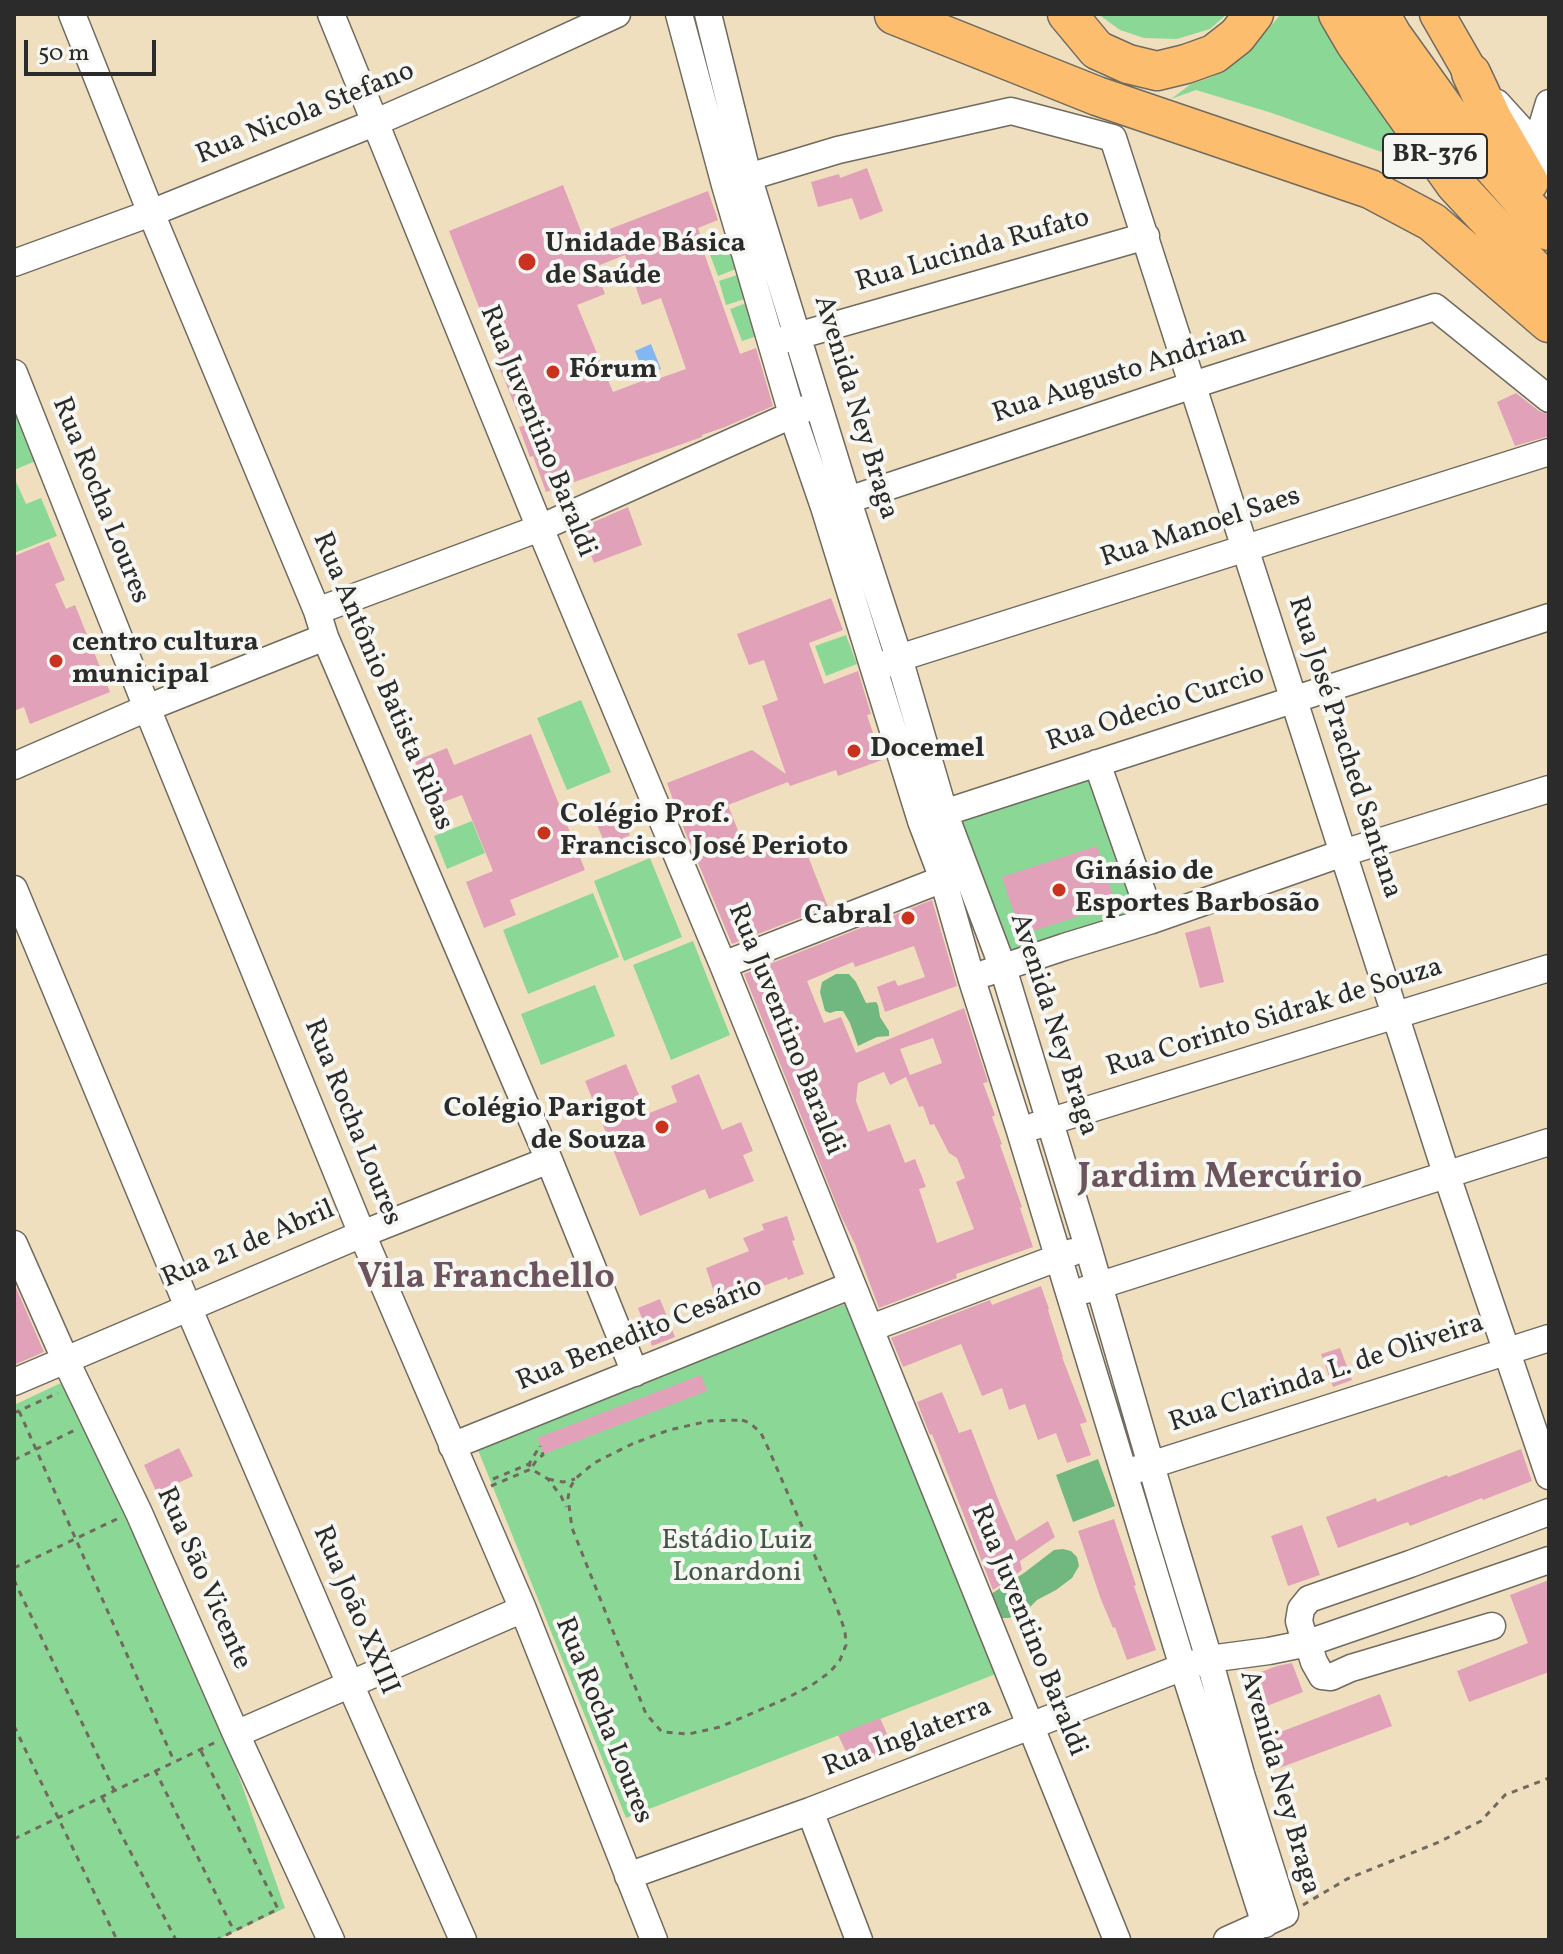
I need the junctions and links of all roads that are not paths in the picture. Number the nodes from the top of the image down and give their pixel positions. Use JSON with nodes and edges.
{"nodes":[{"id":1,"x":72,"y":14,"type":"edge"},
{"id":2,"x":331,"y":14,"type":"edge"},
{"id":3,"x":617,"y":14,"type":"edge"},
{"id":4,"x":679,"y":14,"type":"edge"},
{"id":5,"x":708,"y":14,"type":"edge"},
{"id":6,"x":884,"y":14,"type":"edge"},
{"id":7,"x":896,"y":14,"type":"edge"},
{"id":8,"x":1067,"y":14,"type":"edge"},
{"id":9,"x":1254,"y":14,"type":"edge"},
{"id":10,"x":1338,"y":14,"type":"edge"},
{"id":11,"x":1380,"y":14,"type":"edge"},
{"id":12,"x":1437,"y":14,"type":"edge"},
{"id":13,"x":1471,"y":73,"type":"junction"},
{"id":14,"x":1549,"y":103,"type":"edge"},
{"id":15,"x":374,"y":123,"type":"junction"},
{"id":16,"x":1542,"y":155,"type":"edge"},
{"id":17,"x":736,"y":180,"type":"junction"},
{"id":18,"x":151,"y":213,"type":"junction"},
{"id":19,"x":1549,"y":215,"type":"edge"},
{"id":20,"x":1549,"y":231,"type":"edge"},
{"id":21,"x":1146,"y":236,"type":"junction"},
{"id":22,"x":14,"y":263,"type":"edge"},
{"id":23,"x":1549,"y":285,"type":"edge"},
{"id":24,"x":1549,"y":323,"type":"edge"},
{"id":25,"x":798,"y":335,"type":"junction"},
{"id":26,"x":773,"y":344,"type":"junction"},
{"id":27,"x":14,"y":373,"type":"edge"},
{"id":28,"x":1193,"y":385,"type":"junction"},
{"id":29,"x":1549,"y":399,"type":"edge"},
{"id":30,"x":818,"y":405,"type":"junction"},
{"id":31,"x":792,"y":414,"type":"junction"},
{"id":32,"x":1549,"y":452,"type":"edge"},
{"id":33,"x":836,"y":504,"type":"junction"},
{"id":34,"x":540,"y":528,"type":"junction"},
{"id":35,"x":1246,"y":549,"type":"junction"},
{"id":36,"x":317,"y":611,"type":"junction"},
{"id":37,"x":1549,"y":617,"type":"edge"},
{"id":38,"x":325,"y":637,"type":"junction"},
{"id":39,"x":899,"y":658,"type":"junction"},
{"id":40,"x":874,"y":669,"type":"junction"},
{"id":41,"x":1294,"y":699,"type":"junction"},
{"id":42,"x":147,"y":708,"type":"junction"},
{"id":43,"x":1097,"y":763,"type":"junction"},
{"id":44,"x":14,"y":766,"type":"edge"},
{"id":45,"x":1549,"y":789,"type":"edge"},
{"id":46,"x":933,"y":816,"type":"junction"},
{"id":47,"x":1343,"y":853,"type":"junction"},
{"id":48,"x":955,"y":876,"type":"junction"},
{"id":49,"x":14,"y":889,"type":"edge"},
{"id":50,"x":1152,"y":920,"type":"junction"},
{"id":51,"x":723,"y":965,"type":"junction"},
{"id":52,"x":1003,"y":968,"type":"junction"},
{"id":53,"x":1549,"y":968,"type":"edge"},
{"id":54,"x":971,"y":977,"type":"junction"},
{"id":55,"x":1396,"y":1015,"type":"junction"},
{"id":56,"x":1051,"y":1122,"type":"junction"},
{"id":57,"x":1020,"y":1131,"type":"junction"},
{"id":58,"x":1549,"y":1142,"type":"edge"},
{"id":59,"x":549,"y":1160,"type":"junction"},
{"id":60,"x":1447,"y":1176,"type":"junction"},
{"id":61,"x":362,"y":1234,"type":"junction"},
{"id":62,"x":14,"y":1244,"type":"edge"},
{"id":63,"x":1088,"y":1247,"type":"junction"},
{"id":64,"x":1058,"y":1258,"type":"junction"},
{"id":65,"x":852,"y":1285,"type":"junction"},
{"id":66,"x":1099,"y":1286,"type":"junction"},
{"id":67,"x":1070,"y":1295,"type":"junction"},
{"id":68,"x":188,"y":1307,"type":"junction"},
{"id":69,"x":871,"y":1328,"type":"junction"},
{"id":70,"x":1549,"y":1338,"type":"edge"},
{"id":71,"x":1506,"y":1352,"type":"junction"},
{"id":72,"x":65,"y":1359,"type":"junction"},
{"id":73,"x":635,"y":1373,"type":"junction"},
{"id":74,"x":14,"y":1382,"type":"edge"},
{"id":75,"x":452,"y":1446,"type":"junction"},
{"id":76,"x":1151,"y":1465,"type":"junction"},
{"id":77,"x":1124,"y":1473,"type":"junction"},
{"id":78,"x":1549,"y":1476,"type":"edge"},
{"id":79,"x":1549,"y":1512,"type":"edge"},
{"id":80,"x":1549,"y":1560,"type":"edge"},
{"id":81,"x":523,"y":1609,"type":"junction"},
{"id":82,"x":1492,"y":1626,"type":"dead end"},
{"id":83,"x":1308,"y":1643,"type":"junction"},
{"id":84,"x":1209,"y":1659,"type":"junction"},
{"id":85,"x":1183,"y":1667,"type":"junction"},
{"id":86,"x":350,"y":1684,"type":"junction"},
{"id":87,"x":1030,"y":1726,"type":"junction"},
{"id":88,"x":228,"y":1736,"type":"junction"},
{"id":89,"x":810,"y":1811,"type":"junction"},
{"id":90,"x":628,"y":1876,"type":"junction"},
{"id":91,"x":1275,"y":1919,"type":"junction"},
{"id":92,"x":331,"y":1940,"type":"edge"},
{"id":93,"x":463,"y":1940,"type":"edge"},
{"id":94,"x":654,"y":1940,"type":"edge"},
{"id":95,"x":859,"y":1940,"type":"edge"},
{"id":96,"x":1117,"y":1940,"type":"edge"},
{"id":97,"x":1227,"y":1940,"type":"edge"}],
"edges":[{"from":1,"to":18,"type":"street","name":"Rua Antônio Batista Ribas"},
{"from":2,"to":15,"type":"street","name":"Rua Juventino Baraldi"},
{"from":3,"to":15,"type":"street","name":"Rua Nicola Stefano"},
{"from":4,"to":17,"type":"street","name":"Avenida Ney Braga"},
{"from":5,"to":17,"type":"street","name":"Avenida Ney Braga"},
{"from":6,"to":7,"type":"main road"},
{"from":7,"to":24,"type":"highway"},
{"from":8,"to":9,"type":"highway"},
{"from":10,"to":23,"type":"highway","number":"BR-376"},
{"from":11,"to":20,"type":"highway","number":"BR-376"},
{"from":12,"to":13,"type":"main road"},
{"from":13,"to":16,"type":"street"},
{"from":13,"to":19,"type":"highway"},
{"from":14,"to":16,"type":"street"},
{"from":15,"to":18,"type":"street","name":"Rua Nicola Stefano"},
{"from":15,"to":34,"type":"street","name":"Rua Juventino Baraldi"},
{"from":17,"to":21,"type":"street","name":"Rua José Prached Santana"},
{"from":17,"to":25,"type":"street","name":"Avenida Ney Braga"},
{"from":17,"to":26,"type":"street","name":"Avenida Ney Braga"},
{"from":18,"to":22,"type":"street","name":"Rua Nicola Stefano"},
{"from":18,"to":36,"type":"street","name":"Rua Antônio Batista Ribas"},
{"from":21,"to":25,"type":"street","name":"Rua Lucinda Rufato"},
{"from":21,"to":28,"type":"street","name":"Rua José Prached Santana"},
{"from":25,"to":26,"type":"street","name":"Rua Lucinda Rufato"},
{"from":25,"to":30,"type":"street","name":"Avenida Ney Braga"},
{"from":26,"to":31,"type":"street","name":"Avenida Ney Braga"},
{"from":27,"to":42,"type":"street","name":"Rua Rocha Loures"},
{"from":28,"to":29,"type":"street","name":"Rua Augusto Andrian"},
{"from":28,"to":33,"type":"street","name":"Rua Augusto Andrian"},
{"from":28,"to":35,"type":"street","name":"Rua José Prached Santana"},
{"from":30,"to":31,"type":"street"},
{"from":30,"to":33,"type":"street","name":"Avenida Ney Braga"},
{"from":31,"to":33,"type":"street","name":"Avenida Ney Braga"},
{"from":31,"to":34,"type":"street"},
{"from":32,"to":35,"type":"street","name":"Rua Manoel Saes"},
{"from":33,"to":39,"type":"street","name":"Avenida Ney Braga"},
{"from":33,"to":40,"type":"street","name":"Avenida Ney Braga"},
{"from":34,"to":36,"type":"street"},
{"from":34,"to":51,"type":"street","name":"Rua Juventino Baraldi"},
{"from":35,"to":39,"type":"street","name":"Rua Manoel Saes"},
{"from":35,"to":41,"type":"street","name":"Rua José Prached Santana"},
{"from":36,"to":38,"type":"street","name":"Rua Antônio Batista Ribas"},
{"from":37,"to":41,"type":"street","name":"Rua Odecio Curcio"},
{"from":38,"to":42,"type":"street"},
{"from":38,"to":59,"type":"street","name":"Rua Antônio Batista Ribas"},
{"from":39,"to":40,"type":"street","name":"Rua Manoel Saes"},
{"from":39,"to":46,"type":"street","name":"Avenida Ney Braga"},
{"from":40,"to":46,"type":"street","name":"Avenida Ney Braga"},
{"from":41,"to":43,"type":"street","name":"Rua Odecio Curcio"},
{"from":41,"to":47,"type":"street","name":"Rua José Prached Santana"},
{"from":42,"to":44,"type":"street"},
{"from":42,"to":61,"type":"street","name":"Rua Rocha Loures"},
{"from":43,"to":46,"type":"street","name":"Rua Odecio Curcio"},
{"from":43,"to":50,"type":"street"},
{"from":45,"to":47,"type":"street"},
{"from":46,"to":48,"type":"street","name":"Avenida Ney Braga"},
{"from":47,"to":50,"type":"street"},
{"from":47,"to":55,"type":"street","name":"Rua José Prached Santana"},
{"from":48,"to":51,"type":"street"},
{"from":48,"to":52,"type":"street","name":"Avenida Ney Braga"},
{"from":48,"to":54,"type":"street","name":"Avenida Ney Braga"},
{"from":49,"to":68,"type":"street","name":"Rua João XXIII"},
{"from":50,"to":52,"type":"street"},
{"from":51,"to":65,"type":"street","name":"Rua Juventino Baraldi"},
{"from":52,"to":54,"type":"street"},
{"from":52,"to":56,"type":"street","name":"Avenida Ney Braga"},
{"from":53,"to":55,"type":"street","name":"Rua Corinto Sidrak de Souza"},
{"from":54,"to":57,"type":"street","name":"Avenida Ney Braga"},
{"from":55,"to":56,"type":"street","name":"Rua Corinto Sidrak de Souza"},
{"from":55,"to":60,"type":"street","name":"Rua José Prached Santana"},
{"from":56,"to":57,"type":"street","name":"Rua Corinto Sidrak de Souza"},
{"from":56,"to":63,"type":"street","name":"Avenida Ney Braga"},
{"from":57,"to":64,"type":"street","name":"Avenida Ney Braga"},
{"from":58,"to":60,"type":"street"},
{"from":59,"to":61,"type":"street","name":"Rua 21 de Abril"},
{"from":59,"to":73,"type":"street","name":"Rua Antônio Batista Ribas"},
{"from":60,"to":66,"type":"street"},
{"from":60,"to":71,"type":"street","name":"Rua José Prached Santana"},
{"from":61,"to":68,"type":"street","name":"Rua 21 de Abril"},
{"from":61,"to":75,"type":"street","name":"Rua Rocha Loures"},
{"from":62,"to":72,"type":"street","name":"Rua São Vicente"},
{"from":63,"to":64,"type":"street"},
{"from":63,"to":66,"type":"street","name":"Avenida Ney Braga"},
{"from":64,"to":67,"type":"street","name":"Avenida Ney Braga"},
{"from":64,"to":69,"type":"street"},
{"from":65,"to":69,"type":"street","name":"Rua Juventino Baraldi"},
{"from":65,"to":73,"type":"street","name":"Rua Benedito Cesário"},
{"from":66,"to":67,"type":"street"},
{"from":66,"to":76,"type":"street","name":"Avenida Ney Braga"},
{"from":67,"to":77,"type":"street","name":"Avenida Ney Braga"},
{"from":68,"to":72,"type":"street","name":"Rua 21 de Abril"},
{"from":68,"to":86,"type":"street","name":"Rua João XXIII"},
{"from":69,"to":87,"type":"street","name":"Rua Juventino Baraldi"},
{"from":70,"to":71,"type":"street","name":"Rua Clarinda L. de Oliveira"},
{"from":71,"to":76,"type":"street","name":"Rua Clarinda L. de Oliveira"},
{"from":71,"to":78,"type":"street","name":"Rua José Prached Santana"},
{"from":72,"to":74,"type":"street","name":"Rua 21 de Abril"},
{"from":72,"to":88,"type":"street","name":"Rua São Vicente"},
{"from":73,"to":75,"type":"street","name":"Rua Benedito Cesário"},
{"from":75,"to":81,"type":"street","name":"Rua Rocha Loures"},
{"from":76,"to":77,"type":"street","name":"Rua Clarinda L. de Oliveira"},
{"from":76,"to":84,"type":"street","name":"Avenida Ney Braga"},
{"from":77,"to":85,"type":"street","name":"Avenida Ney Braga"},
{"from":79,"to":83,"type":"street"},
{"from":80,"to":83,"type":"street","name":"Rua Inglaterra"},
{"from":81,"to":86,"type":"street"},
{"from":81,"to":90,"type":"street","name":"Rua Rocha Loures"},
{"from":82,"to":83,"type":"street"},
{"from":83,"to":84,"type":"street","name":"Rua Inglaterra"},
{"from":84,"to":85,"type":"street","name":"Rua Inglaterra"},
{"from":84,"to":91,"type":"street","name":"Avenida Ney Braga"},
{"from":85,"to":87,"type":"street","name":"Rua Inglaterra"},
{"from":85,"to":91,"type":"street","name":"Avenida Ney Braga"},
{"from":86,"to":88,"type":"street"},
{"from":86,"to":93,"type":"street","name":"Rua João XXIII"},
{"from":87,"to":89,"type":"street","name":"Rua Inglaterra"},
{"from":87,"to":96,"type":"street","name":"Rua Juventino Baraldi"},
{"from":88,"to":92,"type":"street","name":"Rua São Vicente"},
{"from":89,"to":90,"type":"street","name":"Rua Inglaterra"},
{"from":89,"to":95,"type":"street"},
{"from":90,"to":94,"type":"street","name":"Rua Rocha Loures"},
{"from":91,"to":97,"type":"street"}]}
